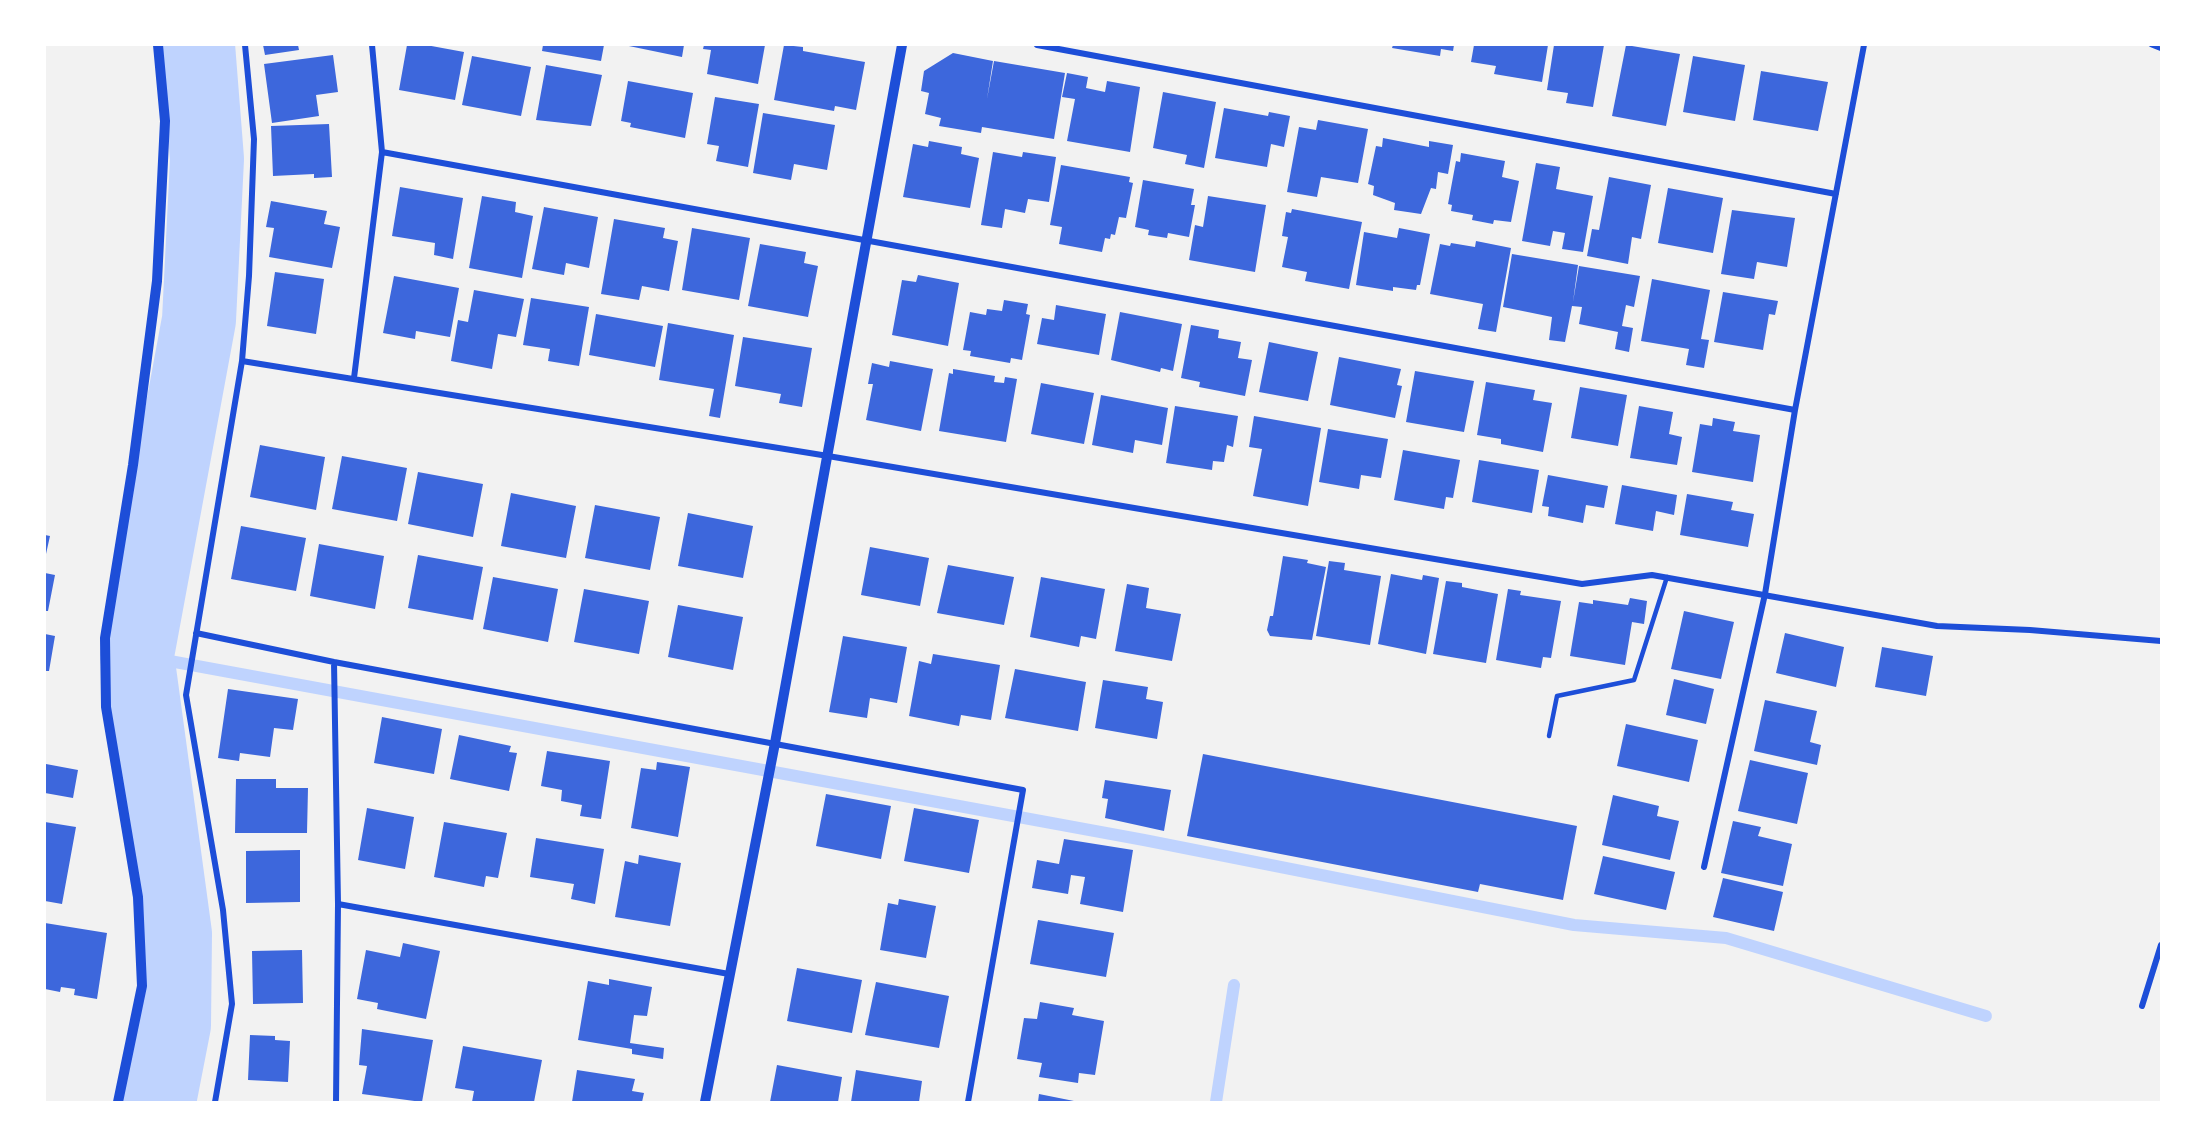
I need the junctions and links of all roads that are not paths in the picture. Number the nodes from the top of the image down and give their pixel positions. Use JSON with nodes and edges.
{"nodes":[{"id":1,"x":158,"y":45,"type":"edge"},
{"id":2,"x":245,"y":45,"type":"edge"},
{"id":3,"x":372,"y":45,"type":"edge"},
{"id":4,"x":902,"y":45,"type":"edge"},
{"id":5,"x":1037,"y":45,"type":"edge"},
{"id":6,"x":1864,"y":45,"type":"edge"},
{"id":7,"x":2151,"y":45,"type":"edge"},
{"id":8,"x":2161,"y":49,"type":"edge"},
{"id":9,"x":382,"y":152,"type":"junction"},
{"id":10,"x":1836,"y":194,"type":"junction"},
{"id":11,"x":868,"y":240,"type":"junction"},
{"id":12,"x":242,"y":362,"type":"junction"},
{"id":13,"x":354,"y":378,"type":"junction"},
{"id":14,"x":1795,"y":410,"type":"junction"},
{"id":15,"x":828,"y":456,"type":"junction"},
{"id":16,"x":1667,"y":577,"type":"junction"},
{"id":17,"x":1765,"y":594,"type":"junction"},
{"id":18,"x":196,"y":633,"type":"junction"},
{"id":19,"x":2161,"y":641,"type":"edge"},
{"id":20,"x":334,"y":662,"type":"junction"},
{"id":21,"x":1550,"y":736,"type":"dead end"},
{"id":22,"x":775,"y":743,"type":"junction"},
{"id":23,"x":1704,"y":867,"type":"dead end"},
{"id":24,"x":338,"y":904,"type":"junction"},
{"id":25,"x":2161,"y":945,"type":"edge"},
{"id":26,"x":729,"y":974,"type":"junction"},
{"id":27,"x":2142,"y":1006,"type":"dead end"},
{"id":28,"x":118,"y":1102,"type":"edge"},
{"id":29,"x":215,"y":1102,"type":"edge"},
{"id":30,"x":336,"y":1102,"type":"edge"},
{"id":31,"x":705,"y":1102,"type":"edge"},
{"id":32,"x":968,"y":1102,"type":"edge"}],
"edges":[{"from":1,"to":28,"type":"street"},
{"from":2,"to":12,"type":"street"},
{"from":3,"to":9,"type":"street"},
{"from":4,"to":11,"type":"street"},
{"from":5,"to":10,"type":"street"},
{"from":6,"to":10,"type":"street"},
{"from":7,"to":8,"type":"lane"},
{"from":9,"to":11,"type":"street"},
{"from":9,"to":13,"type":"street"},
{"from":10,"to":14,"type":"street"},
{"from":11,"to":14,"type":"street"},
{"from":11,"to":15,"type":"street"},
{"from":12,"to":13,"type":"street"},
{"from":12,"to":18,"type":"street"},
{"from":13,"to":15,"type":"street"},
{"from":14,"to":17,"type":"street"},
{"from":15,"to":16,"type":"street"},
{"from":15,"to":22,"type":"street"},
{"from":16,"to":17,"type":"street"},
{"from":16,"to":21,"type":"lane"},
{"from":17,"to":19,"type":"street"},
{"from":17,"to":23,"type":"street"},
{"from":18,"to":20,"type":"street"},
{"from":18,"to":29,"type":"street"},
{"from":20,"to":22,"type":"street"},
{"from":20,"to":24,"type":"street"},
{"from":22,"to":26,"type":"street"},
{"from":22,"to":32,"type":"street"},
{"from":24,"to":26,"type":"street"},
{"from":24,"to":30,"type":"street"},
{"from":25,"to":27,"type":"street"},
{"from":26,"to":31,"type":"street"}]}
